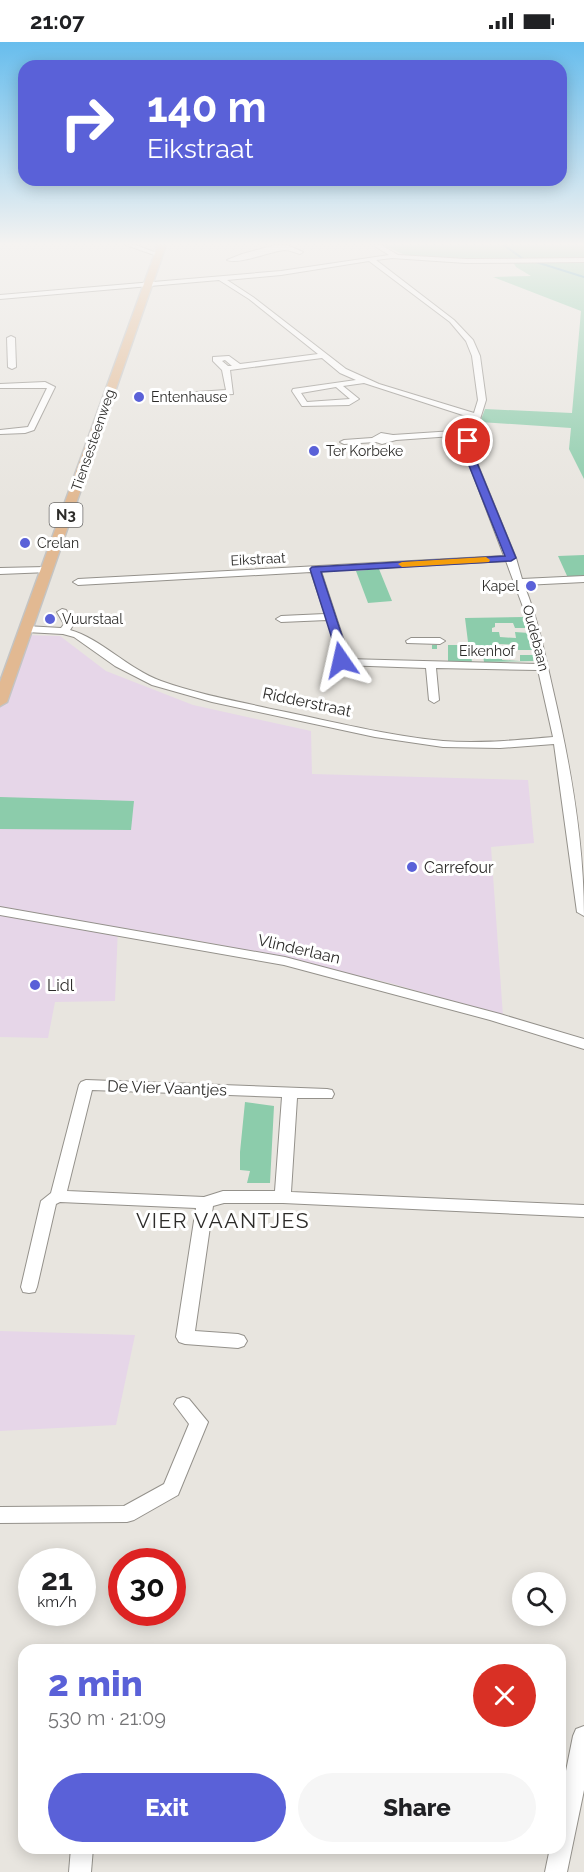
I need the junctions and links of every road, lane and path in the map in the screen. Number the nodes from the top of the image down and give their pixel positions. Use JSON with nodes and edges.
{"nodes":[{"id":1,"x":132,"y":330,"type":"edge"},
{"id":2,"x":291,"y":330,"type":"edge"},
{"id":3,"x":460,"y":330,"type":"edge"},
{"id":4,"x":11,"y":338,"type":"dead end"},
{"id":5,"x":11,"y":352,"type":"junction"},
{"id":6,"x":0,"y":353,"type":"edge"},
{"id":7,"x":323,"y":356,"type":"junction"},
{"id":8,"x":238,"y":367,"type":"junction"},
{"id":9,"x":12,"y":368,"type":"dead end"},
{"id":10,"x":226,"y":369,"type":"junction"},
{"id":11,"x":364,"y":381,"type":"junction"},
{"id":12,"x":0,"y":386,"type":"edge"},
{"id":13,"x":339,"y":387,"type":"junction"},
{"id":14,"x":168,"y":396,"type":"dead end"},
{"id":15,"x":477,"y":417,"type":"junction"},
{"id":16,"x":0,"y":432,"type":"edge"},
{"id":17,"x":471,"y":432,"type":"junction"},
{"id":18,"x":344,"y":442,"type":"dead end"},
{"id":19,"x":511,"y":558,"type":"junction"},
{"id":20,"x":315,"y":569,"type":"junction"},
{"id":21,"x":46,"y":570,"type":"junction"},
{"id":22,"x":0,"y":571,"type":"edge"},
{"id":23,"x":573,"y":579,"type":"junction"},
{"id":24,"x":584,"y":579,"type":"edge"},
{"id":25,"x":78,"y":582,"type":"dead end"},
{"id":26,"x":520,"y":582,"type":"junction"},
{"id":27,"x":584,"y":585,"type":"edge"},
{"id":28,"x":62,"y":612,"type":"dead end"},
{"id":29,"x":330,"y":617,"type":"junction"},
{"id":30,"x":281,"y":620,"type":"dead end"},
{"id":31,"x":26,"y":629,"type":"junction"},
{"id":32,"x":64,"y":631,"type":"junction"},
{"id":33,"x":411,"y":641,"type":"dead end"},
{"id":34,"x":423,"y":641,"type":"junction"},
{"id":35,"x":440,"y":641,"type":"dead end"},
{"id":36,"x":428,"y":666,"type":"junction"},
{"id":37,"x":544,"y":667,"type":"junction"},
{"id":38,"x":434,"y":700,"type":"dead end"},
{"id":39,"x":0,"y":702,"type":"edge"},
{"id":40,"x":559,"y":740,"type":"junction"},
{"id":41,"x":0,"y":911,"type":"edge"},
{"id":42,"x":584,"y":912,"type":"edge"},
{"id":43,"x":584,"y":1044,"type":"edge"},
{"id":44,"x":290,"y":1093,"type":"junction"},
{"id":45,"x":327,"y":1094,"type":"dead end"},
{"id":46,"x":58,"y":1196,"type":"junction"},
{"id":47,"x":283,"y":1197,"type":"junction"},
{"id":48,"x":205,"y":1203,"type":"junction"},
{"id":49,"x":584,"y":1211,"type":"edge"},
{"id":50,"x":28,"y":1287,"type":"dead end"},
{"id":51,"x":238,"y":1341,"type":"dead end"},
{"id":52,"x":183,"y":1404,"type":"dead end"},
{"id":53,"x":0,"y":1515,"type":"edge"},
{"id":54,"x":584,"y":1736,"type":"edge"},
{"id":55,"x":566,"y":1823,"type":"edge"},
{"id":56,"x":82,"y":1854,"type":"edge"},
{"id":57,"x":560,"y":1854,"type":"edge"},
{"id":58,"x":80,"y":1872,"type":"edge"},
{"id":59,"x":556,"y":1872,"type":"edge"}],
"edges":[{"from":1,"to":21,"type":"main road","name":"Tiensesteenweg","number":"N3"},
{"from":2,"to":7,"type":"street"},
{"from":3,"to":15,"type":"street","name":"Oudebaan"},
{"from":4,"to":5,"type":"street"},
{"from":5,"to":6,"type":"street"},
{"from":5,"to":9,"type":"street"},
{"from":7,"to":8,"type":"street"},
{"from":7,"to":11,"type":"street"},
{"from":8,"to":10,"type":"street"},
{"from":8,"to":10,"type":"street"},
{"from":10,"to":14,"type":"street"},
{"from":11,"to":13,"type":"street"},
{"from":11,"to":15,"type":"street"},
{"from":12,"to":16,"type":"street"},
{"from":13,"to":13,"type":"street"},
{"from":15,"to":17,"type":"street","name":"Oudebaan"},
{"from":17,"to":18,"type":"street"},
{"from":17,"to":19,"type":"street","name":"Oudebaan"},
{"from":19,"to":20,"type":"street","name":"Eikstraat"},
{"from":19,"to":26,"type":"street","name":"Oudebaan"},
{"from":20,"to":25,"type":"street","name":"Eikstraat"},
{"from":20,"to":29,"type":"street","name":"Eikenhof"},
{"from":21,"to":22,"type":"street"},
{"from":21,"to":31,"type":"main road","name":"Tiensesteenweg","number":"N3"},
{"from":23,"to":24,"type":"street"},
{"from":23,"to":26,"type":"street"},
{"from":23,"to":27,"type":"street"},
{"from":26,"to":37,"type":"street","name":"Oudebaan"},
{"from":28,"to":32,"type":"street"},
{"from":29,"to":30,"type":"street"},
{"from":29,"to":36,"type":"street","name":"Eikenhof"},
{"from":31,"to":32,"type":"street","name":"Ridderstraat"},
{"from":31,"to":39,"type":"main road","name":"Tiensesteenweg","number":"N3"},
{"from":32,"to":40,"type":"street","name":"Ridderstraat"},
{"from":33,"to":34,"type":"street","name":"Eikenhof"},
{"from":34,"to":35,"type":"street","name":"Eikenhof"},
{"from":34,"to":36,"type":"street"},
{"from":36,"to":37,"type":"street","name":"Eikenhof"},
{"from":36,"to":38,"type":"street"},
{"from":37,"to":40,"type":"street","name":"Oudebaan"},
{"from":40,"to":42,"type":"street","name":"Oudebaan"},
{"from":41,"to":43,"type":"street","name":"Vlinderlaan"},
{"from":44,"to":45,"type":"street","name":"De Vier Vaantjes"},
{"from":44,"to":46,"type":"street","name":"De Vier Vaantjes"},
{"from":44,"to":47,"type":"street"},
{"from":46,"to":48,"type":"street"},
{"from":46,"to":50,"type":"street","name":"De Vier Vaantjes"},
{"from":47,"to":48,"type":"street"},
{"from":47,"to":49,"type":"street"},
{"from":48,"to":51,"type":"street"},
{"from":52,"to":53,"type":"street"},
{"from":54,"to":55,"type":"street"},
{"from":56,"to":58,"type":"street"},
{"from":57,"to":59,"type":"street"}]}
